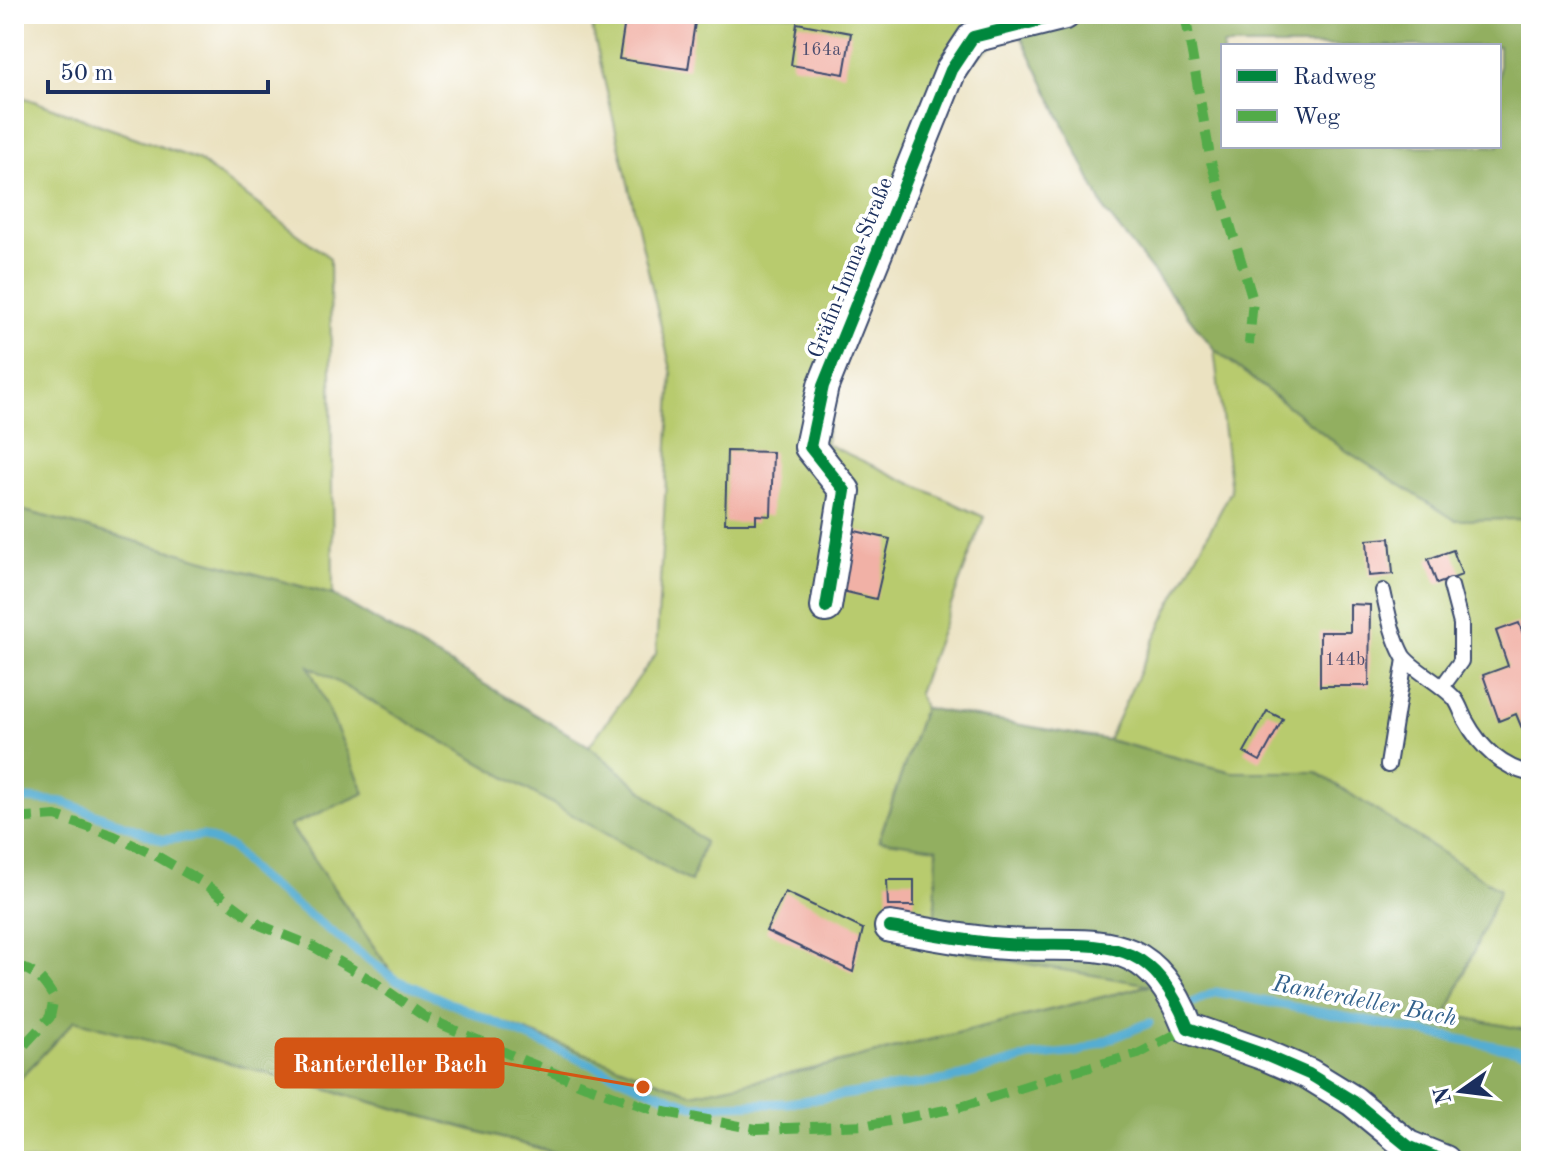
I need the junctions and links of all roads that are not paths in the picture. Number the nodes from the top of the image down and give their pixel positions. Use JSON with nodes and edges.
{"nodes":[{"id":1,"x":1065,"y":14,"type":"edge"},
{"id":2,"x":1451,"y":586,"type":"dead end"},
{"id":3,"x":1383,"y":591,"type":"dead end"},
{"id":4,"x":826,"y":607,"type":"dead end"},
{"id":5,"x":1405,"y":659,"type":"junction"},
{"id":6,"x":1442,"y":687,"type":"junction"},
{"id":7,"x":1388,"y":765,"type":"dead end"},
{"id":8,"x":1531,"y":774,"type":"edge"},
{"id":9,"x":890,"y":927,"type":"dead end"},
{"id":10,"x":1445,"y":1161,"type":"edge"}],
"edges":[{"from":1,"to":4,"type":"street","name":"Gräfin-Imma-Straße"},
{"from":2,"to":6,"type":"lane"},
{"from":3,"to":5,"type":"lane"},
{"from":5,"to":6,"type":"lane"},
{"from":5,"to":7,"type":"lane"},
{"from":6,"to":8,"type":"lane"},
{"from":9,"to":10,"type":"street"}]}
